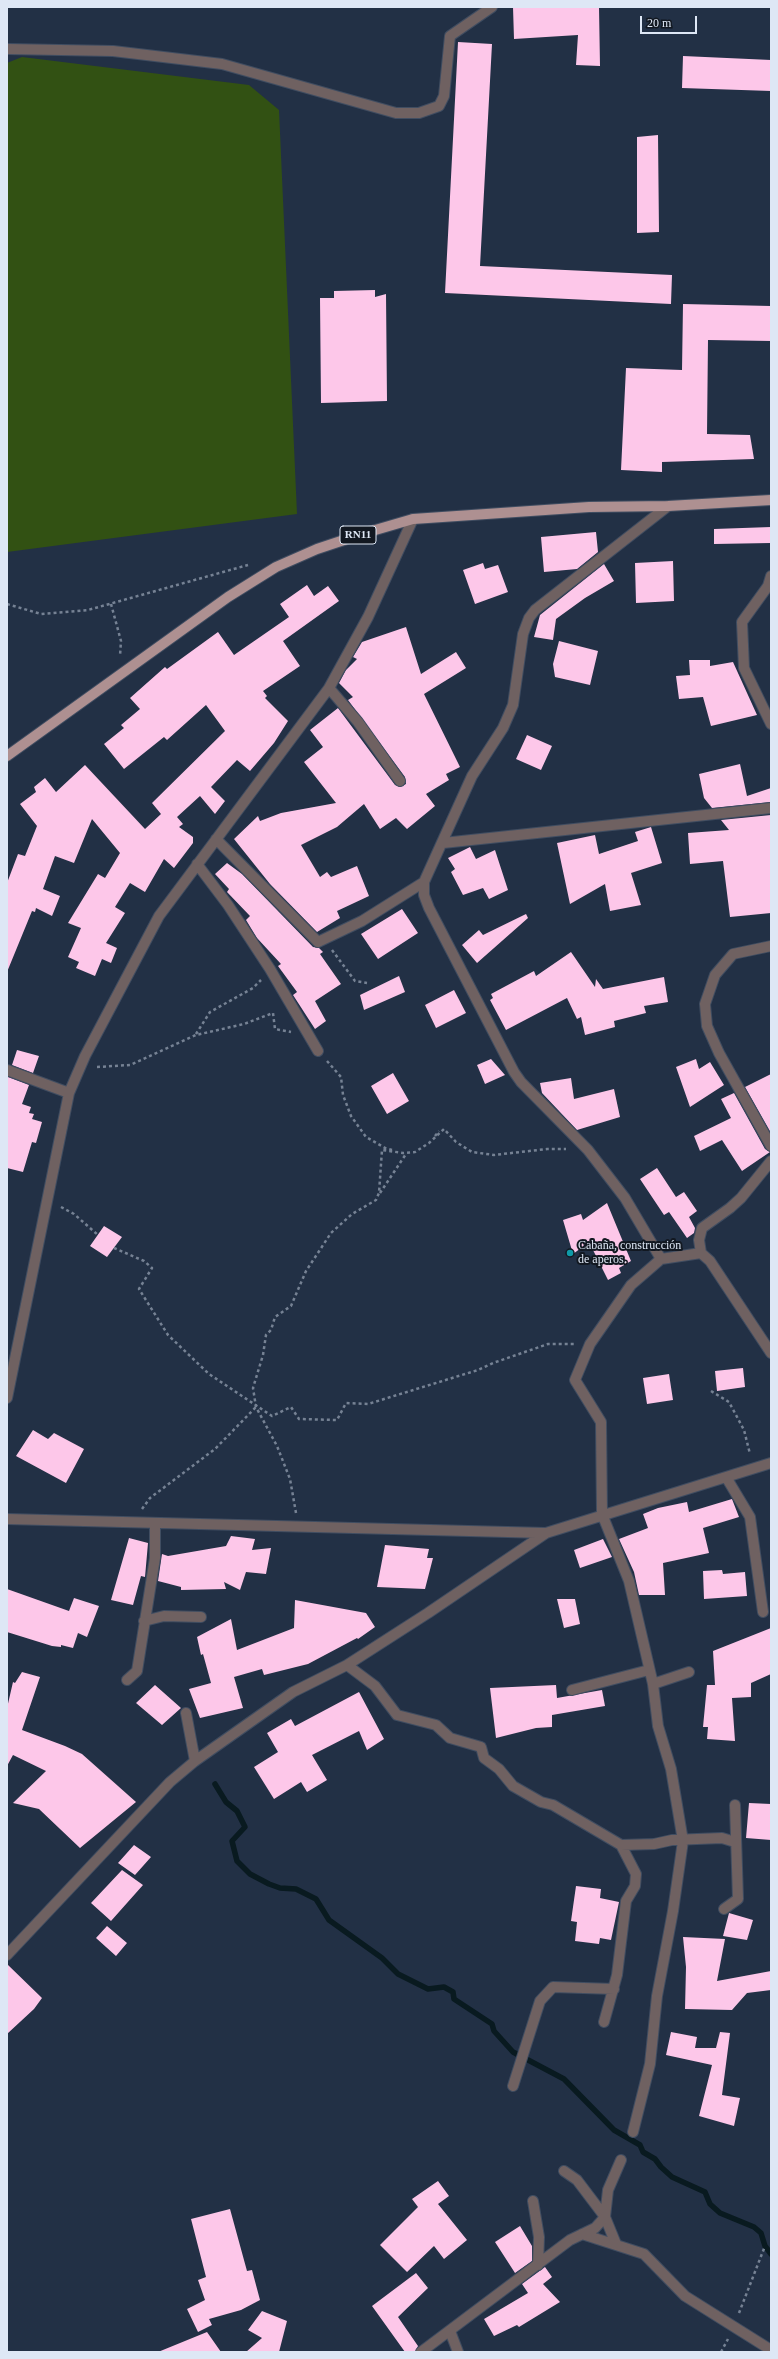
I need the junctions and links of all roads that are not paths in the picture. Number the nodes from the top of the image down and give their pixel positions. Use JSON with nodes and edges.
{"nodes":[{"id":1,"x":492,"y":7,"type":"edge"},
{"id":2,"x":7,"y":49,"type":"edge"},
{"id":3,"x":771,"y":500,"type":"edge"},
{"id":4,"x":668,"y":506,"type":"junction"},
{"id":5,"x":413,"y":519,"type":"junction"},
{"id":6,"x":771,"y":576,"type":"edge"},
{"id":7,"x":329,"y":688,"type":"junction"},
{"id":8,"x":771,"y":724,"type":"edge"},
{"id":9,"x":7,"y":756,"type":"edge"},
{"id":10,"x":400,"y":781,"type":"dead end"},
{"id":11,"x":771,"y":808,"type":"edge"},
{"id":12,"x":216,"y":839,"type":"junction"},
{"id":13,"x":443,"y":843,"type":"junction"},
{"id":14,"x":197,"y":864,"type":"junction"},
{"id":15,"x":424,"y":882,"type":"junction"},
{"id":16,"x":771,"y":946,"type":"edge"},
{"id":17,"x":318,"y":1051,"type":"road end"},
{"id":18,"x":7,"y":1070,"type":"edge"},
{"id":19,"x":69,"y":1092,"type":"junction"},
{"id":20,"x":771,"y":1146,"type":"edge"},
{"id":21,"x":771,"y":1161,"type":"edge"},
{"id":22,"x":701,"y":1253,"type":"junction"},
{"id":23,"x":661,"y":1259,"type":"junction"},
{"id":24,"x":771,"y":1353,"type":"edge"},
{"id":25,"x":7,"y":1398,"type":"edge"},
{"id":26,"x":771,"y":1463,"type":"edge"},
{"id":27,"x":726,"y":1477,"type":"junction"},
{"id":28,"x":602,"y":1514,"type":"junction"},
{"id":29,"x":7,"y":1519,"type":"edge"},
{"id":30,"x":155,"y":1524,"type":"junction"},
{"id":31,"x":546,"y":1533,"type":"junction"},
{"id":32,"x":763,"y":1612,"type":"dead end"},
{"id":33,"x":201,"y":1617,"type":"dead end"},
{"id":34,"x":144,"y":1621,"type":"junction"},
{"id":35,"x":347,"y":1665,"type":"junction"},
{"id":36,"x":650,"y":1670,"type":"junction"},
{"id":37,"x":689,"y":1672,"type":"dead end"},
{"id":38,"x":127,"y":1680,"type":"dead end"},
{"id":39,"x":653,"y":1684,"type":"junction"},
{"id":40,"x":572,"y":1690,"type":"dead end"},
{"id":41,"x":186,"y":1713,"type":"dead end"},
{"id":42,"x":195,"y":1761,"type":"junction"},
{"id":43,"x":734,"y":1805,"type":"dead end"},
{"id":44,"x":683,"y":1841,"type":"junction"},
{"id":45,"x":735,"y":1842,"type":"junction"},
{"id":46,"x":621,"y":1845,"type":"junction"},
{"id":47,"x":724,"y":1909,"type":"dead end"},
{"id":48,"x":7,"y":1955,"type":"edge"},
{"id":49,"x":614,"y":1989,"type":"junction"},
{"id":50,"x":604,"y":2022,"type":"dead end"},
{"id":51,"x":513,"y":2086,"type":"dead end"},
{"id":52,"x":633,"y":2132,"type":"dead end"},
{"id":53,"x":621,"y":2160,"type":"dead end"},
{"id":54,"x":564,"y":2171,"type":"dead end"},
{"id":55,"x":533,"y":2201,"type":"dead end"},
{"id":56,"x":605,"y":2218,"type":"junction"},
{"id":57,"x":582,"y":2234,"type":"junction"},
{"id":58,"x":616,"y":2244,"type":"junction"},
{"id":59,"x":538,"y":2264,"type":"junction"},
{"id":60,"x":450,"y":2331,"type":"junction"},
{"id":61,"x":771,"y":2350,"type":"edge"},
{"id":62,"x":421,"y":2352,"type":"edge"},
{"id":63,"x":458,"y":2352,"type":"edge"}],
"edges":[{"from":1,"to":2,"type":"street"},
{"from":3,"to":4,"type":"main road","number":"RN11"},
{"from":4,"to":5,"type":"main road","number":"RN11"},
{"from":4,"to":13,"type":"street"},
{"from":5,"to":7,"type":"street"},
{"from":5,"to":9,"type":"main road","number":"RN11"},
{"from":6,"to":8,"type":"street"},
{"from":7,"to":10,"type":"street"},
{"from":7,"to":12,"type":"street"},
{"from":11,"to":13,"type":"street"},
{"from":12,"to":14,"type":"street"},
{"from":12,"to":15,"type":"street"},
{"from":13,"to":15,"type":"street"},
{"from":14,"to":17,"type":"street"},
{"from":14,"to":19,"type":"street"},
{"from":15,"to":23,"type":"street"},
{"from":16,"to":20,"type":"street"},
{"from":18,"to":19,"type":"street"},
{"from":19,"to":25,"type":"street"},
{"from":21,"to":22,"type":"street"},
{"from":22,"to":23,"type":"street"},
{"from":22,"to":24,"type":"street"},
{"from":23,"to":28,"type":"street"},
{"from":26,"to":27,"type":"street"},
{"from":27,"to":28,"type":"street"},
{"from":27,"to":32,"type":"street"},
{"from":28,"to":31,"type":"street"},
{"from":28,"to":36,"type":"street"},
{"from":29,"to":30,"type":"street"},
{"from":30,"to":31,"type":"street"},
{"from":30,"to":34,"type":"street"},
{"from":31,"to":35,"type":"street"},
{"from":33,"to":34,"type":"street"},
{"from":34,"to":38,"type":"street"},
{"from":35,"to":42,"type":"street"},
{"from":35,"to":46,"type":"street"},
{"from":36,"to":39,"type":"street"},
{"from":36,"to":40,"type":"street"},
{"from":37,"to":39,"type":"street"},
{"from":39,"to":44,"type":"street"},
{"from":41,"to":42,"type":"street"},
{"from":42,"to":48,"type":"street"},
{"from":43,"to":45,"type":"street"},
{"from":44,"to":45,"type":"street"},
{"from":44,"to":46,"type":"street"},
{"from":44,"to":52,"type":"street"},
{"from":45,"to":47,"type":"street"},
{"from":46,"to":49,"type":"street"},
{"from":49,"to":50,"type":"street"},
{"from":49,"to":51,"type":"street"},
{"from":53,"to":56,"type":"street"},
{"from":54,"to":56,"type":"street"},
{"from":55,"to":59,"type":"street"},
{"from":56,"to":57,"type":"street"},
{"from":56,"to":58,"type":"street"},
{"from":57,"to":58,"type":"street"},
{"from":57,"to":59,"type":"street"},
{"from":58,"to":61,"type":"street"},
{"from":59,"to":60,"type":"street"},
{"from":60,"to":62,"type":"street"},
{"from":60,"to":63,"type":"street"}]}
